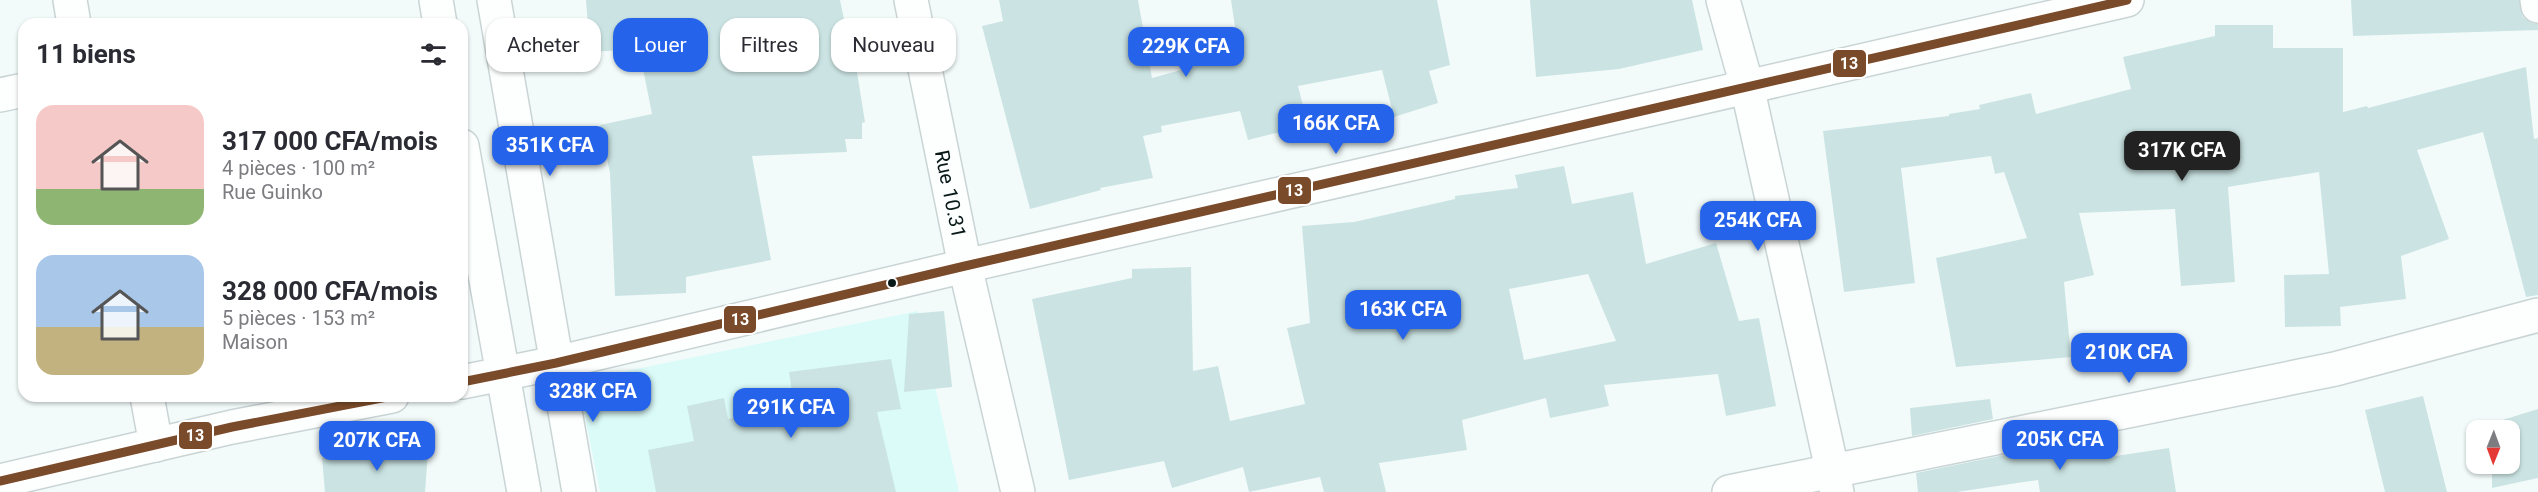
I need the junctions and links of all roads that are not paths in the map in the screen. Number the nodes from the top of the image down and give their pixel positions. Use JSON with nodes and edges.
{"nodes":[{"id":1,"x":70,"y":0,"type":"edge"},
{"id":2,"x":436,"y":0,"type":"edge"},
{"id":3,"x":494,"y":0,"type":"edge"},
{"id":4,"x":911,"y":0,"type":"edge"},
{"id":5,"x":1723,"y":0,"type":"edge"},
{"id":6,"x":2127,"y":0,"type":"edge"},
{"id":7,"x":2537,"y":0,"type":"edge"},
{"id":8,"x":2538,"y":6,"type":"edge"},
{"id":9,"x":73,"y":18,"type":"edge"},
{"id":10,"x":439,"y":18,"type":"edge"},
{"id":11,"x":1747,"y":86,"type":"junction"},
{"id":12,"x":18,"y":91,"type":"edge"},
{"id":13,"x":0,"y":95,"type":"edge"},
{"id":14,"x":468,"y":179,"type":"edge"},
{"id":15,"x":964,"y":266,"type":"junction"},
{"id":16,"x":2538,"y":315,"type":"edge"},
{"id":17,"x":556,"y":363,"type":"junction"},
{"id":18,"x":503,"y":374,"type":"junction"},
{"id":19,"x":468,"y":381,"type":"edge"},
{"id":20,"x":148,"y":402,"type":"edge"},
{"id":21,"x":361,"y":402,"type":"edge"},
{"id":22,"x":156,"y":445,"type":"junction"},
{"id":23,"x":0,"y":481,"type":"edge"},
{"id":24,"x":1835,"y":481,"type":"edge"},
{"id":25,"x":524,"y":492,"type":"edge"},
{"id":26,"x":579,"y":492,"type":"edge"},
{"id":27,"x":1018,"y":492,"type":"edge"},
{"id":28,"x":1729,"y":492,"type":"edge"}],
"edges":[{"from":1,"to":9,"type":"street"},
{"from":2,"to":10,"type":"street"},
{"from":3,"to":17,"type":"street"},
{"from":4,"to":15,"type":"street","name":"Rue 10.31"},
{"from":5,"to":11,"type":"street"},
{"from":6,"to":11,"type":"street"},
{"from":7,"to":8,"type":"street"},
{"from":11,"to":15,"type":"street"},
{"from":11,"to":24,"type":"street"},
{"from":12,"to":13,"type":"street"},
{"from":14,"to":18,"type":"street"},
{"from":15,"to":17,"type":"street"},
{"from":15,"to":27,"type":"street","name":"Rue 10.31"},
{"from":16,"to":24,"type":"street"},
{"from":17,"to":18,"type":"street"},
{"from":17,"to":26,"type":"street"},
{"from":18,"to":19,"type":"street"},
{"from":18,"to":25,"type":"street"},
{"from":20,"to":22,"type":"street"},
{"from":21,"to":22,"type":"street"},
{"from":22,"to":23,"type":"street"},
{"from":24,"to":28,"type":"street"}]}
